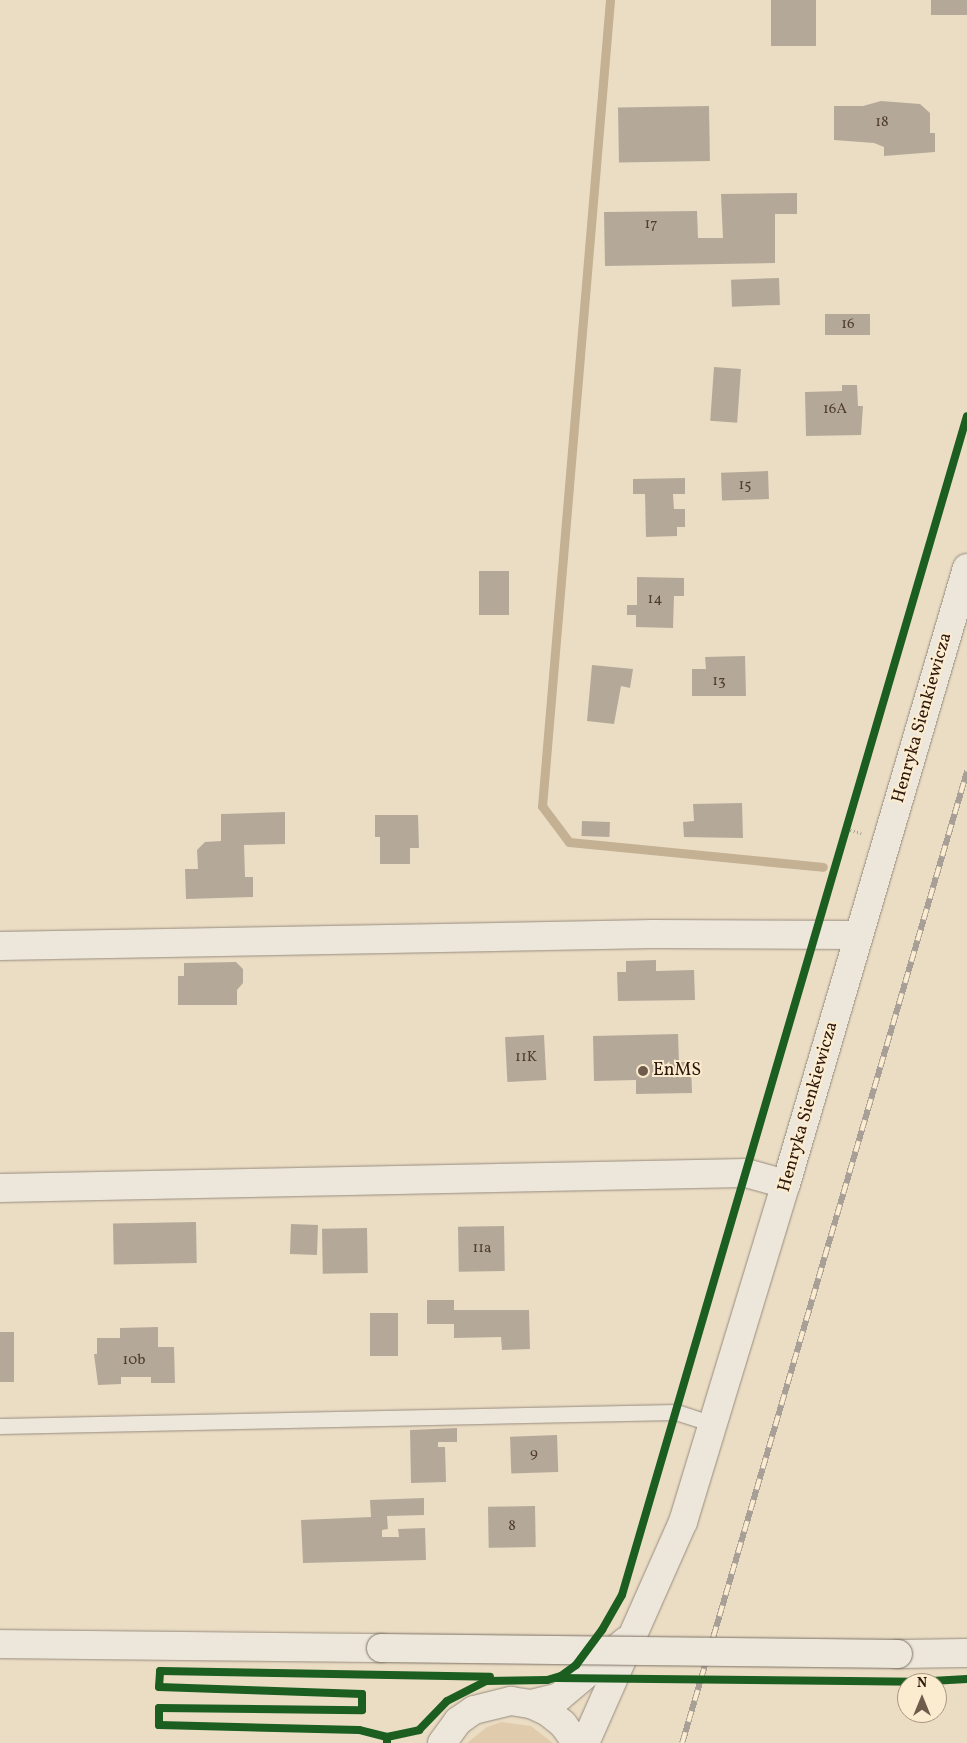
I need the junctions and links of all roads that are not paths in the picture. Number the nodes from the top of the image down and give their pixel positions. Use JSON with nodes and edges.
{"nodes":[{"id":1,"x":967,"y":568,"type":"edge"},
{"id":2,"x":859,"y":935,"type":"junction"},
{"id":3,"x":0,"y":946,"type":"edge"},
{"id":4,"x":786,"y":1184,"type":"junction"},
{"id":5,"x":0,"y":1188,"type":"edge"},
{"id":6,"x":714,"y":1424,"type":"junction"},
{"id":7,"x":0,"y":1426,"type":"edge"},
{"id":8,"x":629,"y":1638,"type":"junction"},
{"id":9,"x":0,"y":1644,"type":"edge"},
{"id":10,"x":967,"y":1652,"type":"edge"},
{"id":11,"x":530,"y":1704,"type":"junction"},
{"id":12,"x":441,"y":1741,"type":"edge"},
{"id":13,"x":577,"y":1743,"type":"edge"},
{"id":14,"x":585,"y":1743,"type":"edge"}],
"edges":[{"from":1,"to":2,"type":"main road","name":"Henryka Sienkiewicza"},
{"from":2,"to":3,"type":"main road"},
{"from":2,"to":4,"type":"main road","name":"Henryka Sienkiewicza"},
{"from":4,"to":5,"type":"main road"},
{"from":4,"to":6,"type":"main road","name":"Henryka Sienkiewicza"},
{"from":6,"to":7,"type":"lane"},
{"from":6,"to":8,"type":"main road","name":"Henryka Sienkiewicza"},
{"from":8,"to":11,"type":"main road","name":"Henryka Sienkiewicza"},
{"from":8,"to":14,"type":"main road","name":"Henryka Sienkiewicza"},
{"from":9,"to":10,"type":"main road","bridge":true},
{"from":11,"to":12,"type":"main road"},
{"from":11,"to":13,"type":"main road"}]}
